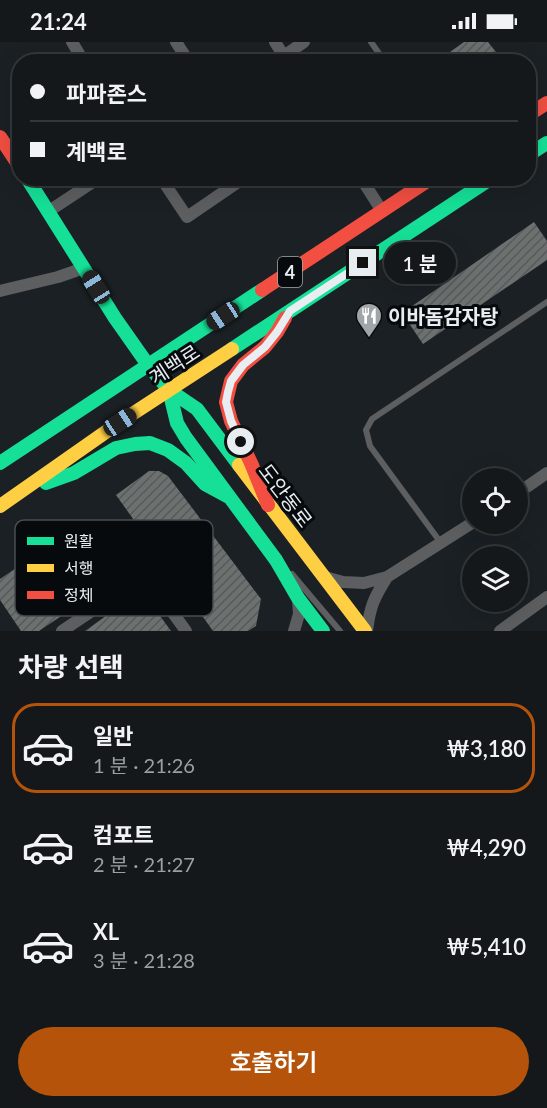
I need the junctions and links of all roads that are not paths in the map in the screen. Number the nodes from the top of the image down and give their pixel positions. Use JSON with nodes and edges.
{"nodes":[{"id":1,"x":304,"y":42,"type":"edge"},
{"id":2,"x":289,"y":54,"type":"edge"},
{"id":3,"x":0,"y":137,"type":"edge"},
{"id":4,"x":12,"y":155,"type":"edge"},
{"id":5,"x":32,"y":186,"type":"edge"},
{"id":6,"x":87,"y":186,"type":"edge"},
{"id":7,"x":166,"y":186,"type":"edge"},
{"id":8,"x":232,"y":186,"type":"edge"},
{"id":9,"x":366,"y":186,"type":"edge"},
{"id":10,"x":420,"y":186,"type":"edge"},
{"id":11,"x":480,"y":186,"type":"edge"},
{"id":12,"x":382,"y":211,"type":"junction"},
{"id":13,"x":49,"y":212,"type":"junction"},
{"id":14,"x":84,"y":268,"type":"junction"},
{"id":15,"x":0,"y":291,"type":"edge"},
{"id":16,"x":547,"y":302,"type":"edge"},
{"id":17,"x":290,"y":311,"type":"junction"},
{"id":18,"x":148,"y":365,"type":"junction"},
{"id":19,"x":169,"y":390,"type":"junction"},
{"id":20,"x":0,"y":463,"type":"edge"},
{"id":21,"x":547,"y":473,"type":"edge"},
{"id":22,"x":528,"y":486,"type":"edge"},
{"id":23,"x":23,"y":491,"type":"junction"},
{"id":24,"x":229,"y":497,"type":"junction"},
{"id":25,"x":268,"y":505,"type":"junction"},
{"id":26,"x":0,"y":506,"type":"edge"},
{"id":27,"x":462,"y":530,"type":"edge"},
{"id":28,"x":441,"y":544,"type":"junction"},
{"id":29,"x":276,"y":560,"type":"junction"},
{"id":30,"x":325,"y":577,"type":"junction"},
{"id":31,"x":387,"y":577,"type":"junction"},
{"id":32,"x":547,"y":597,"type":"edge"},
{"id":33,"x":298,"y":598,"type":"junction"},
{"id":34,"x":84,"y":616,"type":"edge"},
{"id":35,"x":176,"y":616,"type":"edge"},
{"id":36,"x":62,"y":631,"type":"edge"},
{"id":37,"x":186,"y":631,"type":"edge"},
{"id":38,"x":294,"y":631,"type":"edge"},
{"id":39,"x":323,"y":631,"type":"edge"},
{"id":40,"x":340,"y":631,"type":"edge"},
{"id":41,"x":366,"y":631,"type":"edge"},
{"id":42,"x":500,"y":631,"type":"edge"}],
"edges":[{"from":1,"to":2,"type":"street"},
{"from":3,"to":4,"type":"main road"},
{"from":5,"to":13,"type":"main road"},
{"from":6,"to":13,"type":"street"},
{"from":7,"to":8,"type":"street"},
{"from":9,"to":12,"type":"street"},
{"from":10,"to":12,"type":"main road","name":"계백로","number":"4"},
{"from":11,"to":17,"type":"main road","name":"계백로","number":"4"},
{"from":12,"to":18,"type":"main road","name":"계백로","number":"4"},
{"from":13,"to":14,"type":"main road"},
{"from":14,"to":15,"type":"street"},
{"from":14,"to":18,"type":"main road"},
{"from":16,"to":28,"type":"lane"},
{"from":17,"to":19,"type":"main road","name":"계백로","number":"4"},
{"from":17,"to":25,"type":"main road"},
{"from":18,"to":19,"type":"main road"},
{"from":18,"to":20,"type":"main road","name":"계백로","number":"4"},
{"from":19,"to":23,"type":"main road","name":"계백로","number":"4"},
{"from":19,"to":24,"type":"main road"},
{"from":19,"to":25,"type":"main road","name":"도안동로"},
{"from":21,"to":22,"type":"street"},
{"from":23,"to":24,"type":"main road"},
{"from":23,"to":26,"type":"main road","name":"계백로","number":"4"},
{"from":24,"to":29,"type":"main road"},
{"from":25,"to":30,"type":"main road","name":"도안동로"},
{"from":27,"to":28,"type":"street"},
{"from":28,"to":31,"type":"street"},
{"from":29,"to":33,"type":"main road"},
{"from":29,"to":40,"type":"lane"},
{"from":30,"to":31,"type":"street"},
{"from":30,"to":41,"type":"main road","name":"도안동로"},
{"from":31,"to":41,"type":"street"},
{"from":32,"to":42,"type":"street"},
{"from":33,"to":38,"type":"street"},
{"from":33,"to":39,"type":"main road"},
{"from":34,"to":36,"type":"street"},
{"from":35,"to":37,"type":"street"}]}
